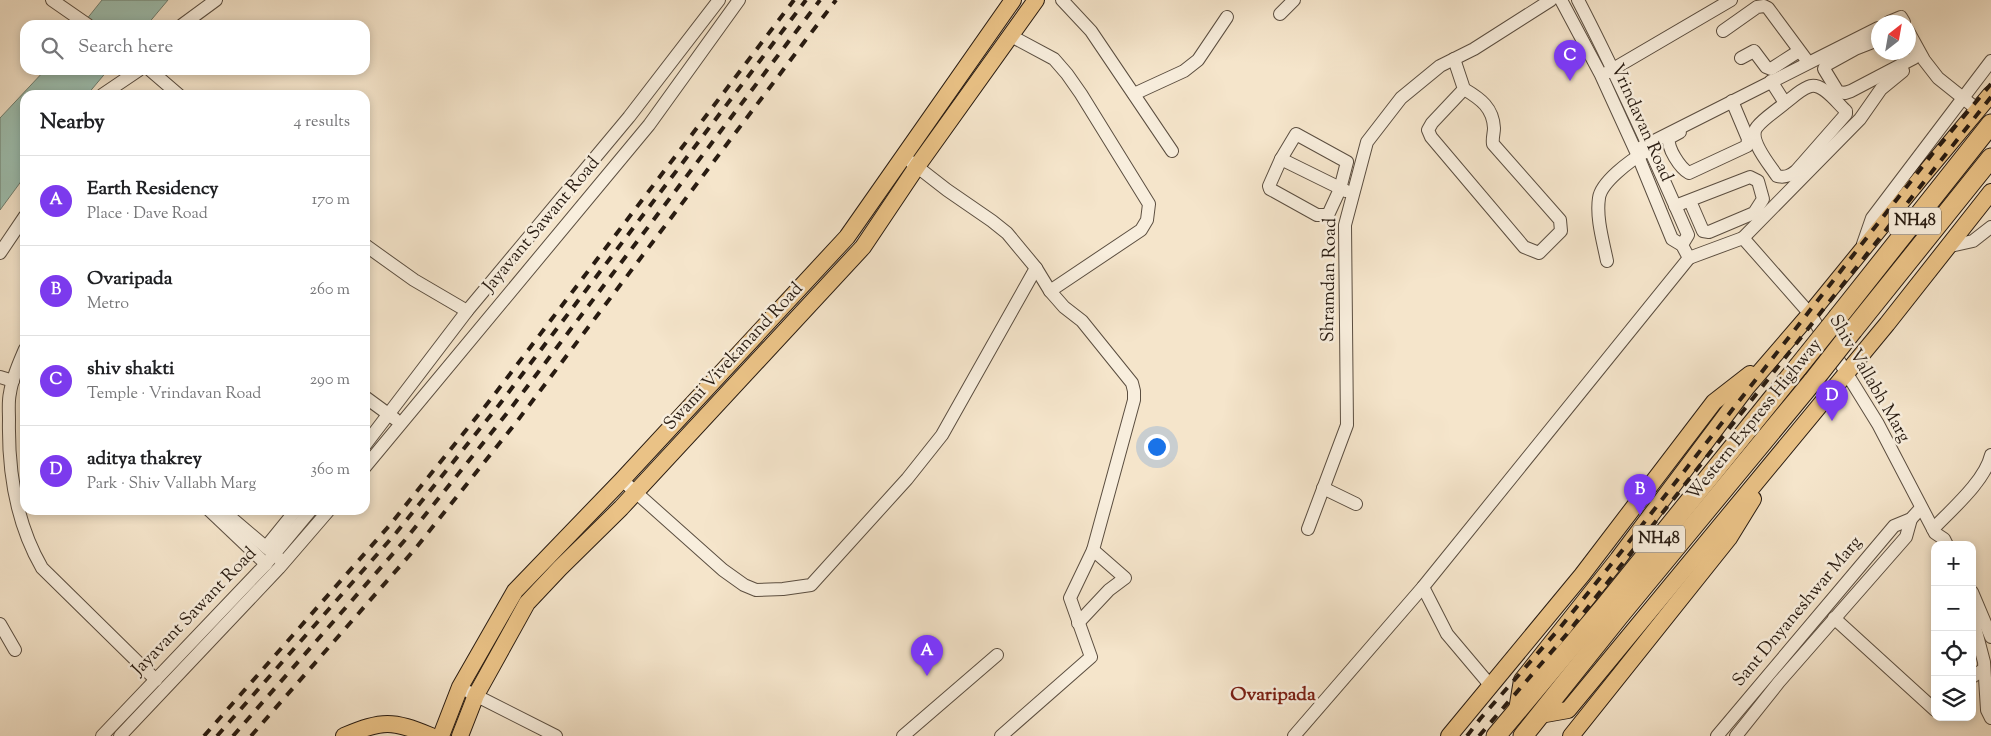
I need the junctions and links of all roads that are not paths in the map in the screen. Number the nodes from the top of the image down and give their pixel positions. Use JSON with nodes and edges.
{"nodes":[{"id":1,"x":216,"y":0,"type":"edge"},
{"id":2,"x":718,"y":0,"type":"edge"},
{"id":3,"x":739,"y":0,"type":"edge"},
{"id":4,"x":1013,"y":0,"type":"edge"},
{"id":5,"x":1036,"y":0,"type":"edge"},
{"id":6,"x":1062,"y":0,"type":"edge"},
{"id":7,"x":1294,"y":0,"type":"edge"},
{"id":8,"x":1551,"y":0,"type":"edge"},
{"id":9,"x":1561,"y":0,"type":"edge"},
{"id":10,"x":1578,"y":0,"type":"edge"},
{"id":11,"x":1731,"y":0,"type":"edge"},
{"id":12,"x":57,"y":4,"type":"edge"},
{"id":13,"x":1280,"y":14,"type":"dead end"},
{"id":14,"x":1227,"y":17,"type":"dead end"},
{"id":15,"x":81,"y":20,"type":"edge"},
{"id":16,"x":189,"y":20,"type":"edge"},
{"id":17,"x":1723,"y":31,"type":"dead end"},
{"id":18,"x":1871,"y":32,"type":"edge"},
{"id":19,"x":1011,"y":36,"type":"junction"},
{"id":20,"x":1871,"y":42,"type":"edge"},
{"id":21,"x":1916,"y":46,"type":"edge"},
{"id":22,"x":1800,"y":51,"type":"junction"},
{"id":23,"x":1840,"y":51,"type":"junction"},
{"id":24,"x":1741,"y":58,"type":"dead end"},
{"id":25,"x":1454,"y":59,"type":"junction"},
{"id":26,"x":1910,"y":60,"type":"edge"},
{"id":27,"x":1991,"y":61,"type":"edge"},
{"id":28,"x":1808,"y":62,"type":"junction"},
{"id":29,"x":1613,"y":68,"type":"junction"},
{"id":30,"x":1903,"y":71,"type":"dead end"},
{"id":31,"x":132,"y":75,"type":"edge"},
{"id":32,"x":156,"y":75,"type":"edge"},
{"id":33,"x":1601,"y":75,"type":"junction"},
{"id":34,"x":1771,"y":81,"type":"junction"},
{"id":35,"x":1464,"y":89,"type":"junction"},
{"id":36,"x":109,"y":90,"type":"edge"},
{"id":37,"x":173,"y":90,"type":"edge"},
{"id":38,"x":949,"y":90,"type":"junction"},
{"id":39,"x":1134,"y":94,"type":"junction"},
{"id":40,"x":1991,"y":94,"type":"edge"},
{"id":41,"x":1962,"y":98,"type":"junction"},
{"id":42,"x":965,"y":100,"type":"junction"},
{"id":43,"x":1733,"y":104,"type":"junction"},
{"id":44,"x":1785,"y":104,"type":"junction"},
{"id":45,"x":1985,"y":117,"type":"edge"},
{"id":46,"x":1650,"y":146,"type":"junction"},
{"id":47,"x":1172,"y":151,"type":"dead end"},
{"id":48,"x":1637,"y":153,"type":"junction"},
{"id":49,"x":903,"y":156,"type":"junction"},
{"id":50,"x":1991,"y":158,"type":"edge"},
{"id":51,"x":1281,"y":160,"type":"junction"},
{"id":52,"x":918,"y":165,"type":"junction"},
{"id":53,"x":1340,"y":188,"type":"junction"},
{"id":54,"x":1668,"y":189,"type":"junction"},
{"id":55,"x":1991,"y":192,"type":"edge"},
{"id":56,"x":1354,"y":193,"type":"junction"},
{"id":57,"x":1654,"y":194,"type":"junction"},
{"id":58,"x":1690,"y":200,"type":"junction"},
{"id":59,"x":1675,"y":206,"type":"junction"},
{"id":60,"x":20,"y":223,"type":"edge"},
{"id":61,"x":1991,"y":226,"type":"edge"},
{"id":62,"x":1743,"y":238,"type":"junction"},
{"id":63,"x":1682,"y":246,"type":"junction"},
{"id":64,"x":1946,"y":247,"type":"junction"},
{"id":65,"x":370,"y":249,"type":"edge"},
{"id":66,"x":1861,"y":251,"type":"junction"},
{"id":67,"x":0,"y":253,"type":"edge"},
{"id":68,"x":1690,"y":258,"type":"junction"},
{"id":69,"x":1607,"y":261,"type":"dead end"},
{"id":70,"x":1036,"y":268,"type":"junction"},
{"id":71,"x":1050,"y":291,"type":"junction"},
{"id":72,"x":467,"y":311,"type":"junction"},
{"id":73,"x":1810,"y":314,"type":"junction"},
{"id":74,"x":1774,"y":356,"type":"junction"},
{"id":75,"x":20,"y":363,"type":"edge"},
{"id":76,"x":1846,"y":371,"type":"junction"},
{"id":77,"x":0,"y":377,"type":"edge"},
{"id":78,"x":13,"y":381,"type":"junction"},
{"id":79,"x":370,"y":401,"type":"edge"},
{"id":80,"x":390,"y":415,"type":"junction"},
{"id":81,"x":402,"y":424,"type":"junction"},
{"id":82,"x":370,"y":439,"type":"edge"},
{"id":83,"x":1787,"y":444,"type":"junction"},
{"id":84,"x":1991,"y":454,"type":"edge"},
{"id":85,"x":370,"y":461,"type":"edge"},
{"id":86,"x":622,"y":480,"type":"junction"},
{"id":87,"x":1324,"y":488,"type":"junction"},
{"id":88,"x":636,"y":492,"type":"junction"},
{"id":89,"x":1356,"y":504,"type":"dead end"},
{"id":90,"x":1921,"y":508,"type":"junction"},
{"id":91,"x":216,"y":515,"type":"edge"},
{"id":92,"x":227,"y":515,"type":"edge"},
{"id":93,"x":293,"y":515,"type":"edge"},
{"id":94,"x":307,"y":515,"type":"edge"},
{"id":95,"x":323,"y":515,"type":"edge"},
{"id":96,"x":1911,"y":518,"type":"junction"},
{"id":97,"x":1308,"y":529,"type":"dead end"},
{"id":98,"x":1934,"y":536,"type":"edge"},
{"id":99,"x":1945,"y":541,"type":"edge"},
{"id":100,"x":1093,"y":550,"type":"junction"},
{"id":101,"x":272,"y":557,"type":"junction"},
{"id":102,"x":1423,"y":587,"type":"junction"},
{"id":103,"x":1976,"y":601,"type":"edge"},
{"id":104,"x":1834,"y":618,"type":"junction"},
{"id":105,"x":1078,"y":623,"type":"junction"},
{"id":106,"x":0,"y":624,"type":"edge"},
{"id":107,"x":1976,"y":626,"type":"edge"},
{"id":108,"x":1991,"y":637,"type":"edge"},
{"id":109,"x":15,"y":650,"type":"dead end"},
{"id":110,"x":998,"y":654,"type":"dead end"},
{"id":111,"x":1984,"y":669,"type":"junction"},
{"id":112,"x":1974,"y":676,"type":"edge"},
{"id":113,"x":156,"y":680,"type":"junction"},
{"id":114,"x":1490,"y":685,"type":"junction"},
{"id":115,"x":460,"y":687,"type":"junction"},
{"id":116,"x":1751,"y":694,"type":"junction"},
{"id":117,"x":476,"y":695,"type":"junction"},
{"id":118,"x":1761,"y":705,"type":"junction"},
{"id":119,"x":1931,"y":706,"type":"edge"},
{"id":120,"x":1518,"y":710,"type":"junction"},
{"id":121,"x":1540,"y":715,"type":"junction"},
{"id":122,"x":1991,"y":718,"type":"edge"},
{"id":123,"x":102,"y":736,"type":"edge"},
{"id":124,"x":120,"y":736,"type":"edge"},
{"id":125,"x":344,"y":736,"type":"edge"},
{"id":126,"x":431,"y":736,"type":"edge"},
{"id":127,"x":442,"y":736,"type":"edge"},
{"id":128,"x":460,"y":736,"type":"edge"},
{"id":129,"x":556,"y":736,"type":"edge"},
{"id":130,"x":903,"y":736,"type":"edge"},
{"id":131,"x":1001,"y":736,"type":"edge"},
{"id":132,"x":1294,"y":736,"type":"edge"},
{"id":133,"x":1449,"y":736,"type":"edge"},
{"id":134,"x":1496,"y":736,"type":"edge"},
{"id":135,"x":1523,"y":736,"type":"edge"},
{"id":136,"x":1571,"y":736,"type":"edge"},
{"id":137,"x":1717,"y":736,"type":"edge"},
{"id":138,"x":1736,"y":736,"type":"edge"}],
"edges":[{"from":1,"to":16,"type":"street"},
{"from":2,"to":72,"type":"street","name":"Jayavant Sawant Road"},
{"from":3,"to":81,"type":"street","name":"Jayavant Sawant Road"},
{"from":4,"to":38,"type":"main road","name":"Swami Vivekanand Road"},
{"from":5,"to":19,"type":"main road","name":"Swami Vivekanand Road"},
{"from":6,"to":39,"type":"street"},
{"from":7,"to":13,"type":"street"},
{"from":8,"to":25,"type":"street","name":"Shramdan Road"},
{"from":9,"to":33,"type":"street","name":"Vrindavan Road"},
{"from":10,"to":29,"type":"street"},
{"from":11,"to":29,"type":"street"},
{"from":12,"to":15,"type":"street"},
{"from":14,"to":39,"type":"street"},
{"from":17,"to":22,"type":"street"},
{"from":18,"to":23,"type":"street"},
{"from":19,"to":42,"type":"main road","name":"Swami Vivekanand Road"},
{"from":19,"to":71,"type":"street"},
{"from":20,"to":23,"type":"street"},
{"from":21,"to":41,"type":"street"},
{"from":22,"to":24,"type":"street"},
{"from":22,"to":28,"type":"street"},
{"from":23,"to":26,"type":"street"},
{"from":23,"to":28,"type":"street"},
{"from":25,"to":35,"type":"street"},
{"from":25,"to":56,"type":"street","name":"Shramdan Road"},
{"from":27,"to":41,"type":"street"},
{"from":28,"to":34,"type":"street"},
{"from":29,"to":33,"type":"street"},
{"from":29,"to":46,"type":"street"},
{"from":30,"to":62,"type":"street"},
{"from":31,"to":36,"type":"street"},
{"from":32,"to":37,"type":"street"},
{"from":33,"to":48,"type":"street","name":"Vrindavan Road"},
{"from":34,"to":43,"type":"street"},
{"from":34,"to":44,"type":"street"},
{"from":35,"to":35,"type":"street"},
{"from":38,"to":42,"type":"main road"},
{"from":38,"to":49,"type":"main road","name":"Swami Vivekanand Road"},
{"from":39,"to":47,"type":"street"},
{"from":40,"to":45,"type":"main road"},
{"from":41,"to":45,"type":"street"},
{"from":41,"to":66,"type":"street"},
{"from":42,"to":52,"type":"main road","name":"Swami Vivekanand Road"},
{"from":43,"to":43,"type":"street"},
{"from":43,"to":46,"type":"street"},
{"from":44,"to":44,"type":"street"},
{"from":45,"to":66,"type":"main road"},
{"from":45,"to":120,"type":"highway","name":"Western Express Highway","number":"NH48","bridge":true},
{"from":46,"to":48,"type":"street"},
{"from":46,"to":54,"type":"street"},
{"from":48,"to":57,"type":"street","name":"Vrindavan Road"},
{"from":48,"to":69,"type":"street"},
{"from":49,"to":52,"type":"street"},
{"from":49,"to":86,"type":"main road","name":"Swami Vivekanand Road"},
{"from":50,"to":121,"type":"highway","name":"Western Express Highway","number":"NH48","bridge":true},
{"from":51,"to":53,"type":"street"},
{"from":51,"to":53,"type":"street"},
{"from":51,"to":53,"type":"street"},
{"from":52,"to":70,"type":"street"},
{"from":52,"to":88,"type":"main road","name":"Swami Vivekanand Road"},
{"from":53,"to":56,"type":"street"},
{"from":54,"to":57,"type":"street"},
{"from":54,"to":59,"type":"street"},
{"from":55,"to":64,"type":"main road"},
{"from":56,"to":87,"type":"street","name":"Shramdan Road"},
{"from":57,"to":63,"type":"street","name":"Vrindavan Road"},
{"from":58,"to":58,"type":"street"},
{"from":58,"to":59,"type":"street"},
{"from":59,"to":63,"type":"street"},
{"from":60,"to":67,"type":"street"},
{"from":61,"to":64,"type":"street"},
{"from":62,"to":68,"type":"street"},
{"from":62,"to":73,"type":"street","name":"Shiv Vallabh Marg"},
{"from":63,"to":68,"type":"street","name":"Vrindavan Road"},
{"from":64,"to":76,"type":"main road"},
{"from":65,"to":72,"type":"street"},
{"from":66,"to":73,"type":"main road"},
{"from":68,"to":102,"type":"street"},
{"from":70,"to":71,"type":"street"},
{"from":70,"to":88,"type":"street"},
{"from":71,"to":100,"type":"street"},
{"from":72,"to":80,"type":"street","name":"Jayavant Sawant Road"},
{"from":73,"to":74,"type":"main road"},
{"from":73,"to":76,"type":"street","name":"Shiv Vallabh Marg"},
{"from":74,"to":114,"type":"main road"},
{"from":74,"to":120,"type":"main road"},
{"from":75,"to":78,"type":"street"},
{"from":76,"to":83,"type":"main road"},
{"from":76,"to":90,"type":"street","name":"Shiv Vallabh Marg"},
{"from":77,"to":78,"type":"street"},
{"from":78,"to":113,"type":"street"},
{"from":79,"to":80,"type":"street"},
{"from":80,"to":81,"type":"street"},
{"from":80,"to":82,"type":"street","name":"Jayavant Sawant Road"},
{"from":81,"to":85,"type":"street","name":"Jayavant Sawant Road"},
{"from":83,"to":121,"type":"main road"},
{"from":83,"to":136,"type":"main road"},
{"from":84,"to":98,"type":"street"},
{"from":86,"to":88,"type":"street"},
{"from":86,"to":115,"type":"main road","name":"Swami Vivekanand Road"},
{"from":87,"to":89,"type":"street"},
{"from":87,"to":97,"type":"street","name":"Shramdan Road"},
{"from":88,"to":117,"type":"main road","name":"Swami Vivekanand Road"},
{"from":90,"to":96,"type":"street","name":"Sant Dnyaneshwar Marg"},
{"from":90,"to":98,"type":"street","name":"Shiv Vallabh Marg"},
{"from":91,"to":101,"type":"street"},
{"from":92,"to":101,"type":"street"},
{"from":93,"to":101,"type":"street"},
{"from":94,"to":101,"type":"street","name":"Jayavant Sawant Road"},
{"from":95,"to":101,"type":"street","name":"Jayavant Sawant Road"},
{"from":96,"to":104,"type":"street","name":"Sant Dnyaneshwar Marg"},
{"from":96,"to":116,"type":"street","name":"Sant Dnyaneshwar Marg"},
{"from":98,"to":99,"type":"street","name":"Shiv Vallabh Marg"},
{"from":100,"to":105,"type":"street"},
{"from":100,"to":105,"type":"street"},
{"from":101,"to":113,"type":"street","name":"Jayavant Sawant Road"},
{"from":101,"to":124,"type":"street","name":"Jayavant Sawant Road"},
{"from":102,"to":114,"type":"street"},
{"from":102,"to":132,"type":"street"},
{"from":103,"to":108,"type":"street"},
{"from":104,"to":118,"type":"street","name":"Sant Dnyaneshwar Marg"},
{"from":104,"to":119,"type":"street"},
{"from":105,"to":131,"type":"street"},
{"from":106,"to":109,"type":"street"},
{"from":107,"to":111,"type":"street"},
{"from":110,"to":130,"type":"street"},
{"from":111,"to":112,"type":"street"},
{"from":111,"to":122,"type":"street"},
{"from":113,"to":123,"type":"street","name":"Jayavant Sawant Road"},
{"from":114,"to":133,"type":"main road"},
{"from":115,"to":117,"type":"street"},
{"from":115,"to":127,"type":"main road","name":"Swami Vivekanand Road"},
{"from":116,"to":118,"type":"street"},
{"from":116,"to":137,"type":"street","name":"Sant Dnyaneshwar Marg"},
{"from":117,"to":128,"type":"main road","name":"Swami Vivekanand Road"},
{"from":117,"to":129,"type":"street"},
{"from":118,"to":138,"type":"street","name":"Sant Dnyaneshwar Marg"},
{"from":120,"to":134,"type":"highway","name":"Western Express Highway","number":"NH48"},
{"from":121,"to":135,"type":"highway","name":"Western Express Highway","number":"NH48"},
{"from":125,"to":126,"type":"main road"}]}
